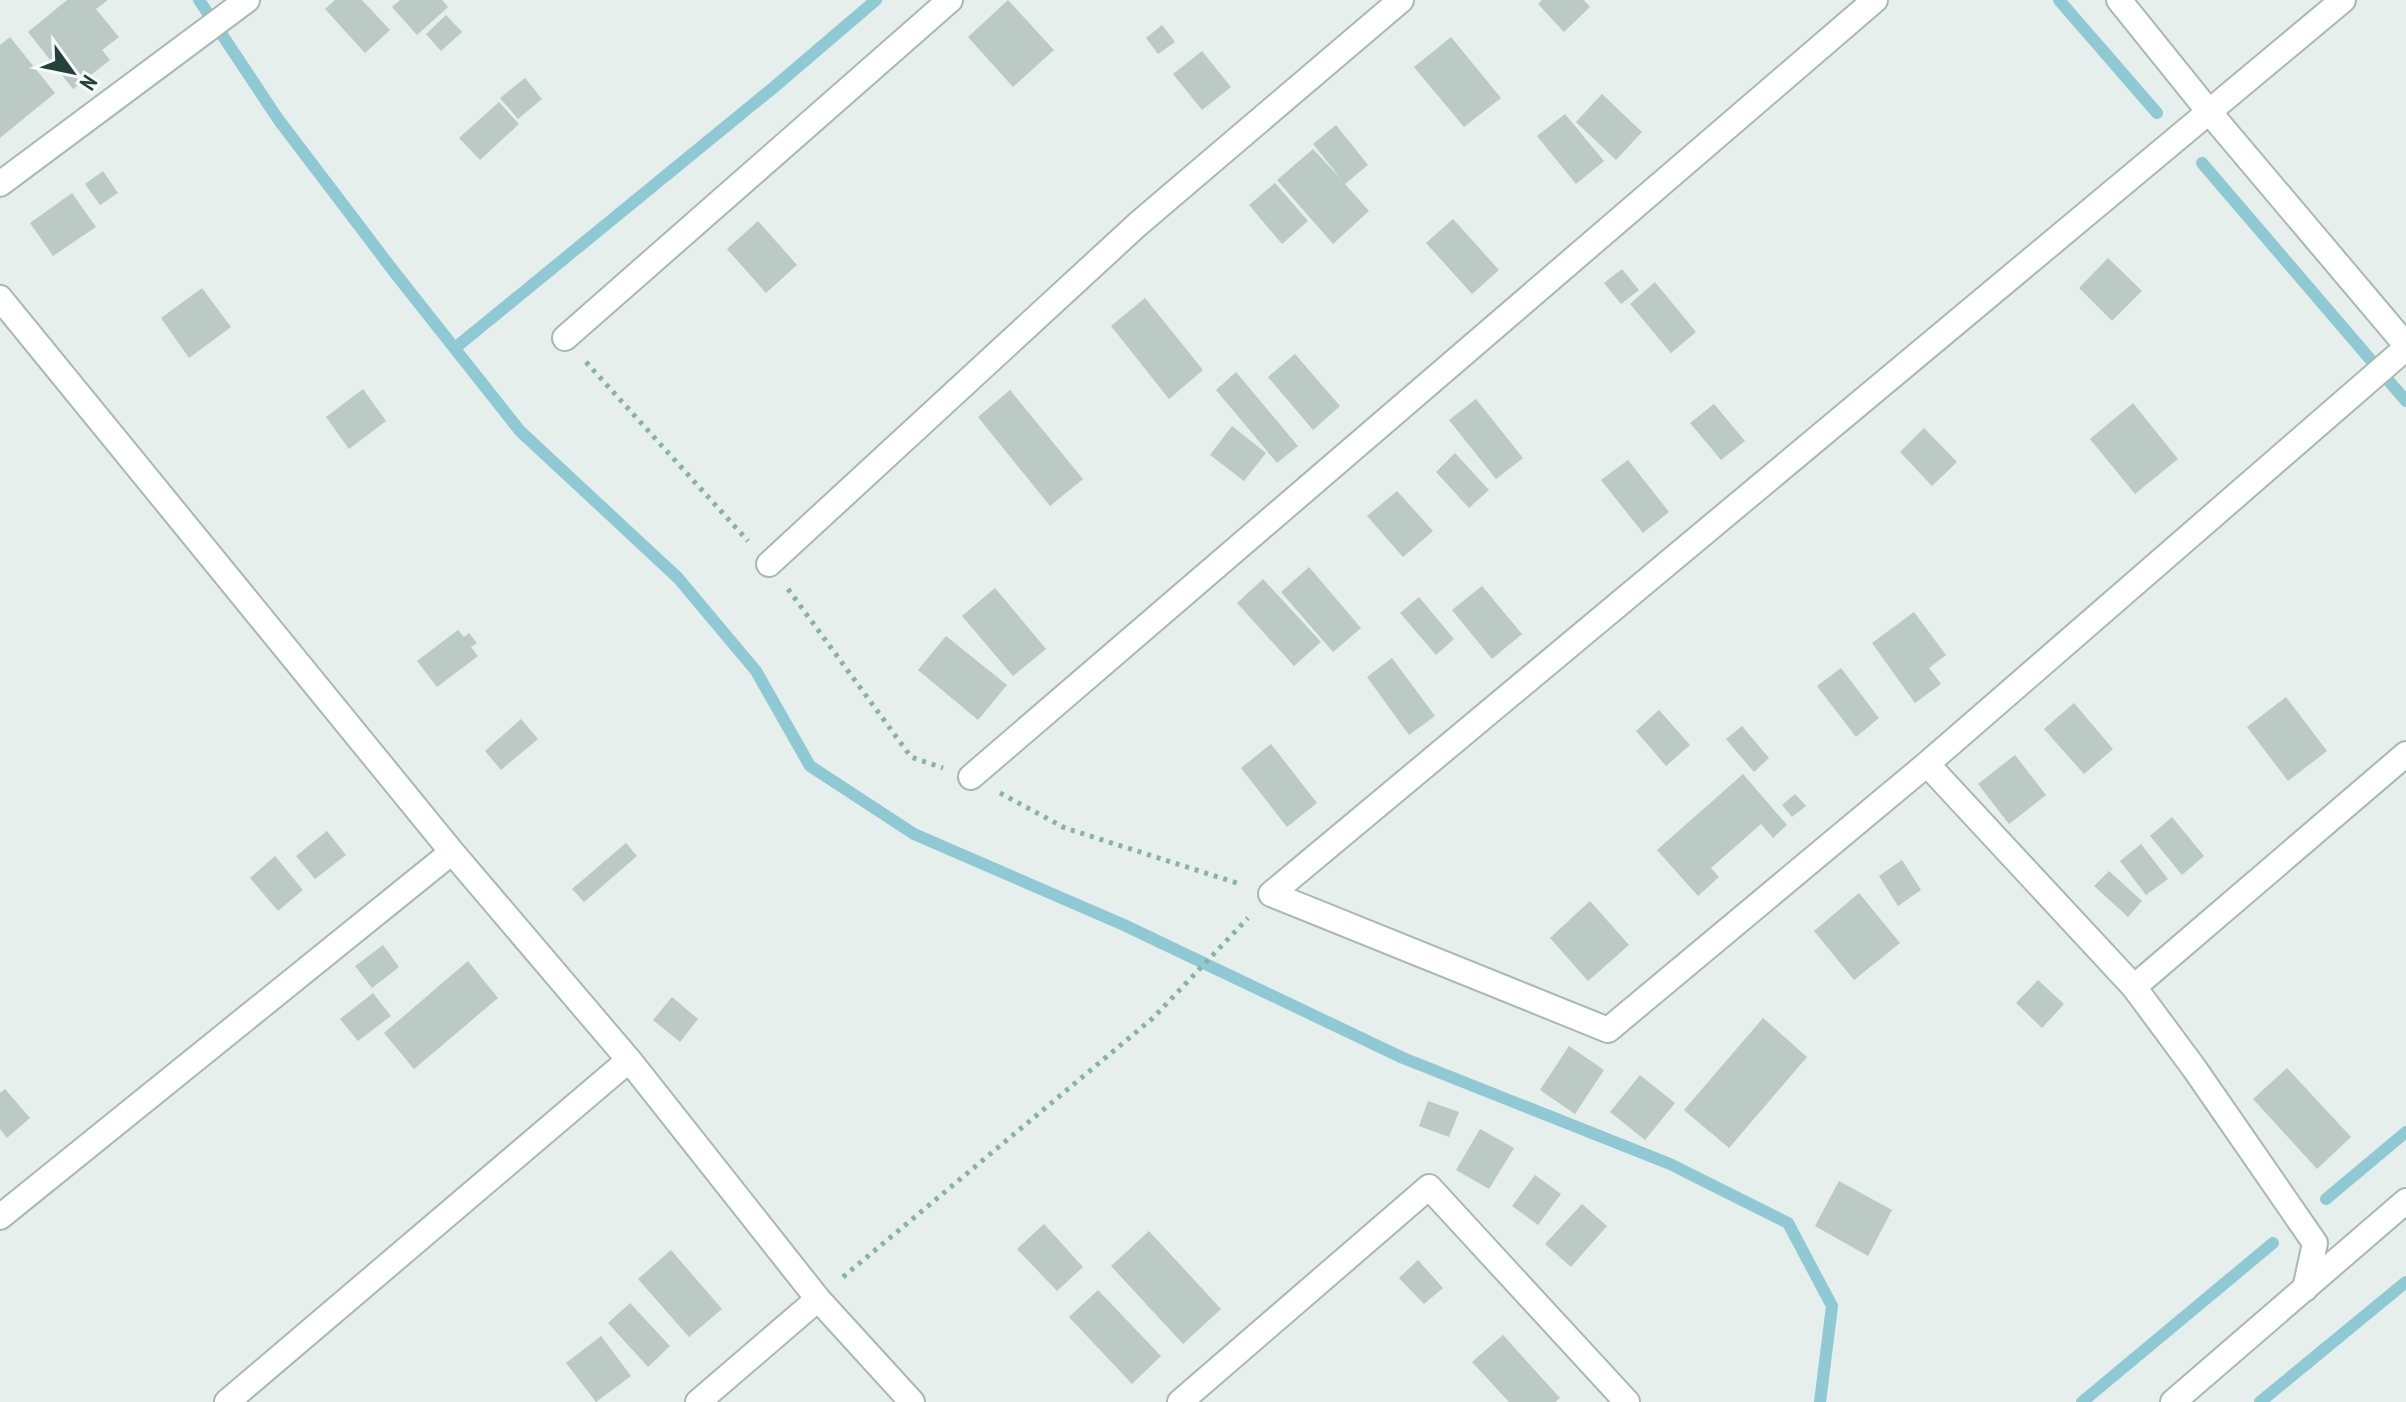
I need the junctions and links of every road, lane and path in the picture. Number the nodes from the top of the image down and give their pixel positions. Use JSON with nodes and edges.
{"nodes":[{"id":1,"x":950,"y":0,"type":"edge"},
{"id":2,"x":1401,"y":0,"type":"edge"},
{"id":3,"x":1875,"y":0,"type":"edge"},
{"id":4,"x":2119,"y":0,"type":"edge"},
{"id":5,"x":2343,"y":0,"type":"edge"},
{"id":6,"x":242,"y":4,"type":"edge"},
{"id":7,"x":2210,"y":113,"type":"junction"},
{"id":8,"x":0,"y":184,"type":"edge"},
{"id":9,"x":0,"y":298,"type":"edge"},
{"id":10,"x":565,"y":338,"type":"joint"},
{"id":11,"x":2406,"y":346,"type":"edge"},
{"id":12,"x":769,"y":564,"type":"junction"},
{"id":13,"x":2406,"y":754,"type":"edge"},
{"id":14,"x":1927,"y":764,"type":"junction"},
{"id":15,"x":971,"y":777,"type":"junction"},
{"id":16,"x":452,"y":852,"type":"junction"},
{"id":17,"x":1271,"y":894,"type":"junction"},
{"id":18,"x":1222,"y":945,"type":"dead end"},
{"id":19,"x":2134,"y":987,"type":"junction"},
{"id":20,"x":629,"y":1060,"type":"junction"},
{"id":21,"x":2406,"y":1201,"type":"edge"},
{"id":22,"x":0,"y":1217,"type":"edge"},
{"id":23,"x":2305,"y":1289,"type":"junction"},
{"id":24,"x":818,"y":1299,"type":"junction"},
{"id":25,"x":227,"y":1402,"type":"edge"},
{"id":26,"x":698,"y":1402,"type":"edge"},
{"id":27,"x":912,"y":1402,"type":"edge"},
{"id":28,"x":1180,"y":1402,"type":"edge"},
{"id":29,"x":1627,"y":1402,"type":"edge"},
{"id":30,"x":2173,"y":1402,"type":"edge"}],
"edges":[{"from":1,"to":10,"type":"street"},
{"from":2,"to":12,"type":"street"},
{"from":3,"to":15,"type":"street"},
{"from":4,"to":7,"type":"street"},
{"from":5,"to":7,"type":"street"},
{"from":6,"to":8,"type":"street"},
{"from":7,"to":11,"type":"street"},
{"from":7,"to":17,"type":"street"},
{"from":9,"to":16,"type":"street"},
{"from":10,"to":12,"type":"path"},
{"from":11,"to":14,"type":"street"},
{"from":12,"to":15,"type":"path"},
{"from":13,"to":19,"type":"street"},
{"from":14,"to":17,"type":"street"},
{"from":14,"to":19,"type":"street"},
{"from":15,"to":17,"type":"path"},
{"from":16,"to":20,"type":"street"},
{"from":16,"to":22,"type":"street"},
{"from":18,"to":24,"type":"path"},
{"from":19,"to":23,"type":"street"},
{"from":20,"to":24,"type":"street"},
{"from":20,"to":25,"type":"street"},
{"from":21,"to":23,"type":"street"},
{"from":23,"to":30,"type":"street"},
{"from":24,"to":26,"type":"street"},
{"from":24,"to":27,"type":"street"},
{"from":28,"to":29,"type":"street"}]}
